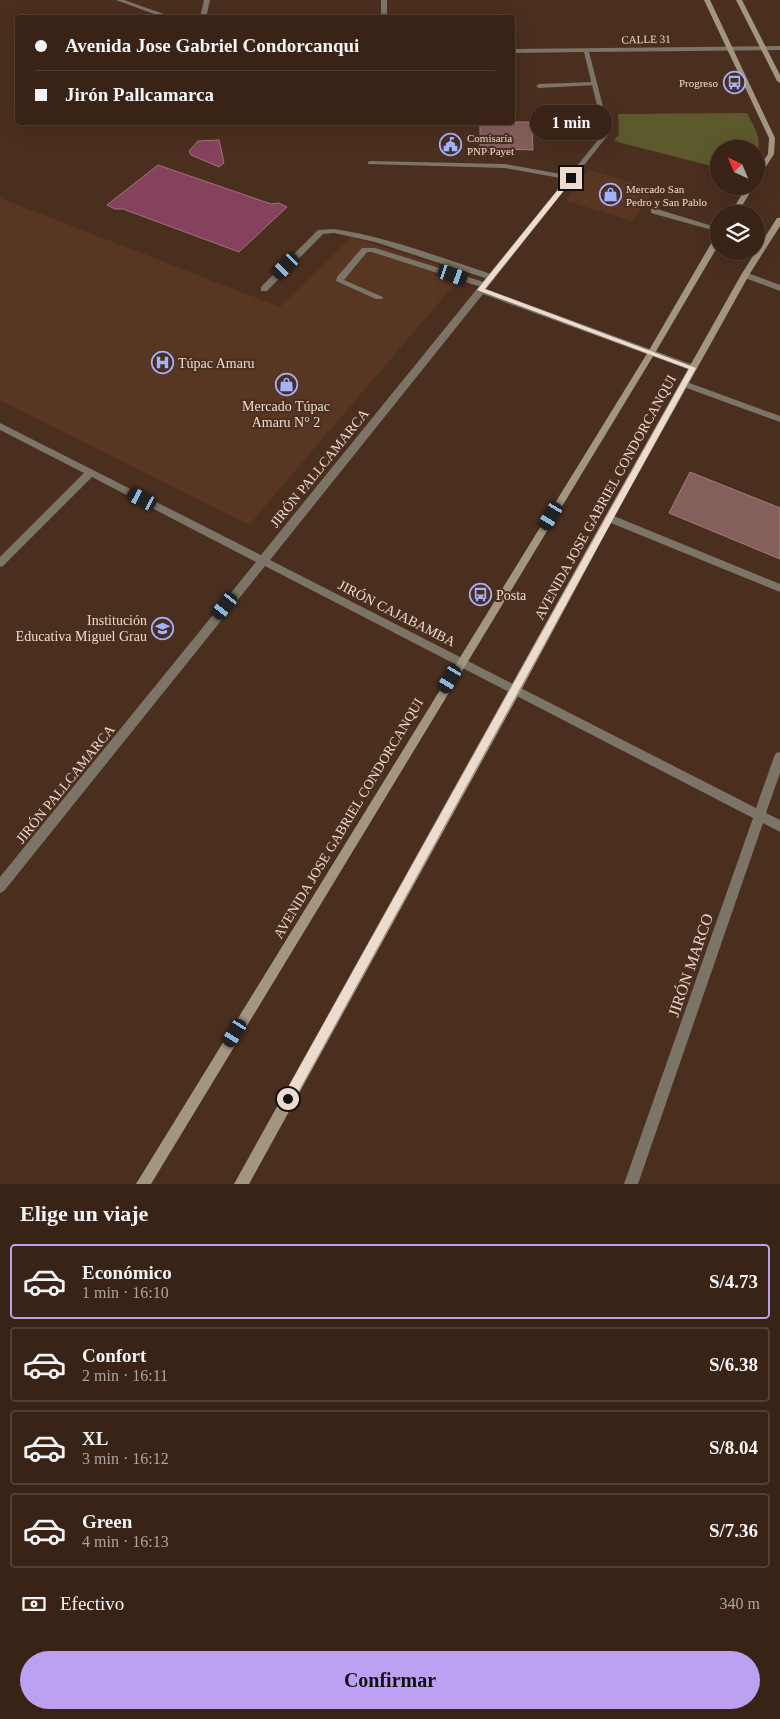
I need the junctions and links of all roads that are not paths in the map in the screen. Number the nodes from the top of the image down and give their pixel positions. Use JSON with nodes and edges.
{"nodes":[{"id":1,"x":119,"y":0,"type":"edge"},
{"id":2,"x":207,"y":0,"type":"edge"},
{"id":3,"x":384,"y":0,"type":"edge"},
{"id":4,"x":707,"y":0,"type":"edge"},
{"id":5,"x":739,"y":0,"type":"edge"},
{"id":6,"x":163,"y":15,"type":"edge"},
{"id":7,"x":204,"y":15,"type":"edge"},
{"id":8,"x":384,"y":15,"type":"edge"},
{"id":9,"x":729,"y":48,"type":"junction"},
{"id":10,"x":763,"y":48,"type":"junction"},
{"id":11,"x":780,"y":48,"type":"edge"},
{"id":12,"x":586,"y":50,"type":"junction"},
{"id":13,"x":515,"y":52,"type":"edge"},
{"id":14,"x":780,"y":81,"type":"edge"},
{"id":15,"x":593,"y":84,"type":"junction"},
{"id":16,"x":539,"y":86,"type":"dead end"},
{"id":17,"x":370,"y":163,"type":"dead end"},
{"id":18,"x":765,"y":164,"type":"edge"},
{"id":19,"x":571,"y":178,"type":"junction"},
{"id":20,"x":654,"y":211,"type":"dead end"},
{"id":21,"x":780,"y":220,"type":"edge"},
{"id":22,"x":710,"y":227,"type":"edge"},
{"id":23,"x":710,"y":252,"type":"edge"},
{"id":24,"x":745,"y":275,"type":"junction"},
{"id":25,"x":491,"y":277,"type":"junction"},
{"id":26,"x":483,"y":288,"type":"junction"},
{"id":27,"x":780,"y":288,"type":"edge"},
{"id":28,"x":264,"y":289,"type":"dead end"},
{"id":29,"x":379,"y":297,"type":"dead end"},
{"id":30,"x":650,"y":353,"type":"junction"},
{"id":31,"x":693,"y":368,"type":"junction"},
{"id":32,"x":684,"y":384,"type":"junction"},
{"id":33,"x":780,"y":420,"type":"edge"},
{"id":34,"x":0,"y":426,"type":"edge"},
{"id":35,"x":90,"y":472,"type":"junction"},
{"id":36,"x":608,"y":518,"type":"junction"},
{"id":37,"x":262,"y":560,"type":"junction"},
{"id":38,"x":0,"y":562,"type":"edge"},
{"id":39,"x":780,"y":588,"type":"edge"},
{"id":40,"x":461,"y":662,"type":"junction"},
{"id":41,"x":514,"y":691,"type":"junction"},
{"id":42,"x":780,"y":757,"type":"edge"},
{"id":43,"x":760,"y":816,"type":"junction"},
{"id":44,"x":780,"y":826,"type":"edge"},
{"id":45,"x":0,"y":887,"type":"edge"},
{"id":46,"x":143,"y":1184,"type":"edge"},
{"id":47,"x":241,"y":1184,"type":"edge"},
{"id":48,"x":631,"y":1184,"type":"edge"}],
"edges":[{"from":1,"to":6,"type":"street"},
{"from":2,"to":7,"type":"street"},
{"from":3,"to":8,"type":"street"},
{"from":4,"to":9,"type":"main road"},
{"from":5,"to":10,"type":"main road"},
{"from":9,"to":10,"type":"street","name":"CALLE 31"},
{"from":9,"to":12,"type":"street","name":"CALLE 31"},
{"from":9,"to":18,"type":"main road"},
{"from":10,"to":11,"type":"street","name":"CALLE 31"},
{"from":10,"to":14,"type":"main road"},
{"from":12,"to":13,"type":"street","name":"CALLE 31"},
{"from":12,"to":15,"type":"street","name":"JIRÓN PALLCAMARCA"},
{"from":15,"to":16,"type":"street"},
{"from":15,"to":19,"type":"street","name":"JIRÓN PALLCAMARCA"},
{"from":17,"to":19,"type":"street"},
{"from":19,"to":25,"type":"street","name":"JIRÓN PALLCAMARCA"},
{"from":20,"to":22,"type":"street"},
{"from":21,"to":24,"type":"main road","name":"AVENIDA JOSE GABRIEL CONDORCANQUI"},
{"from":23,"to":30,"type":"main road","name":"AVENIDA JOSE GABRIEL CONDORCANQUI"},
{"from":24,"to":27,"type":"street"},
{"from":24,"to":31,"type":"main road","name":"AVENIDA JOSE GABRIEL CONDORCANQUI"},
{"from":25,"to":26,"type":"street","name":"JIRÓN PALLCAMARCA"},
{"from":25,"to":28,"type":"street"},
{"from":26,"to":29,"type":"street"},
{"from":26,"to":30,"type":"street"},
{"from":26,"to":37,"type":"street","name":"JIRÓN PALLCAMARCA"},
{"from":30,"to":31,"type":"street"},
{"from":30,"to":40,"type":"main road","name":"AVENIDA JOSE GABRIEL CONDORCANQUI"},
{"from":31,"to":32,"type":"main road","name":"AVENIDA JOSE GABRIEL CONDORCANQUI"},
{"from":32,"to":33,"type":"street"},
{"from":32,"to":36,"type":"main road","name":"AVENIDA JOSE GABRIEL CONDORCANQUI"},
{"from":34,"to":35,"type":"street","name":"JIRÓN CAJABAMBA"},
{"from":35,"to":37,"type":"street","name":"JIRÓN CAJABAMBA"},
{"from":35,"to":38,"type":"street"},
{"from":36,"to":39,"type":"street"},
{"from":36,"to":41,"type":"main road","name":"AVENIDA JOSE GABRIEL CONDORCANQUI"},
{"from":37,"to":40,"type":"street","name":"JIRÓN CAJABAMBA"},
{"from":37,"to":45,"type":"street","name":"JIRÓN PALLCAMARCA"},
{"from":40,"to":41,"type":"street","name":"JIRÓN CAJABAMBA"},
{"from":40,"to":46,"type":"main road","name":"AVENIDA JOSE GABRIEL CONDORCANQUI"},
{"from":41,"to":43,"type":"street","name":"JIRÓN CAJABAMBA"},
{"from":41,"to":47,"type":"main road","name":"AVENIDA JOSE GABRIEL CONDORCANQUI"},
{"from":42,"to":43,"type":"street","name":"JIRÓN MARCO"},
{"from":43,"to":44,"type":"street","name":"JIRÓN CAJABAMBA"},
{"from":43,"to":48,"type":"street","name":"JIRÓN MARCO"}]}
